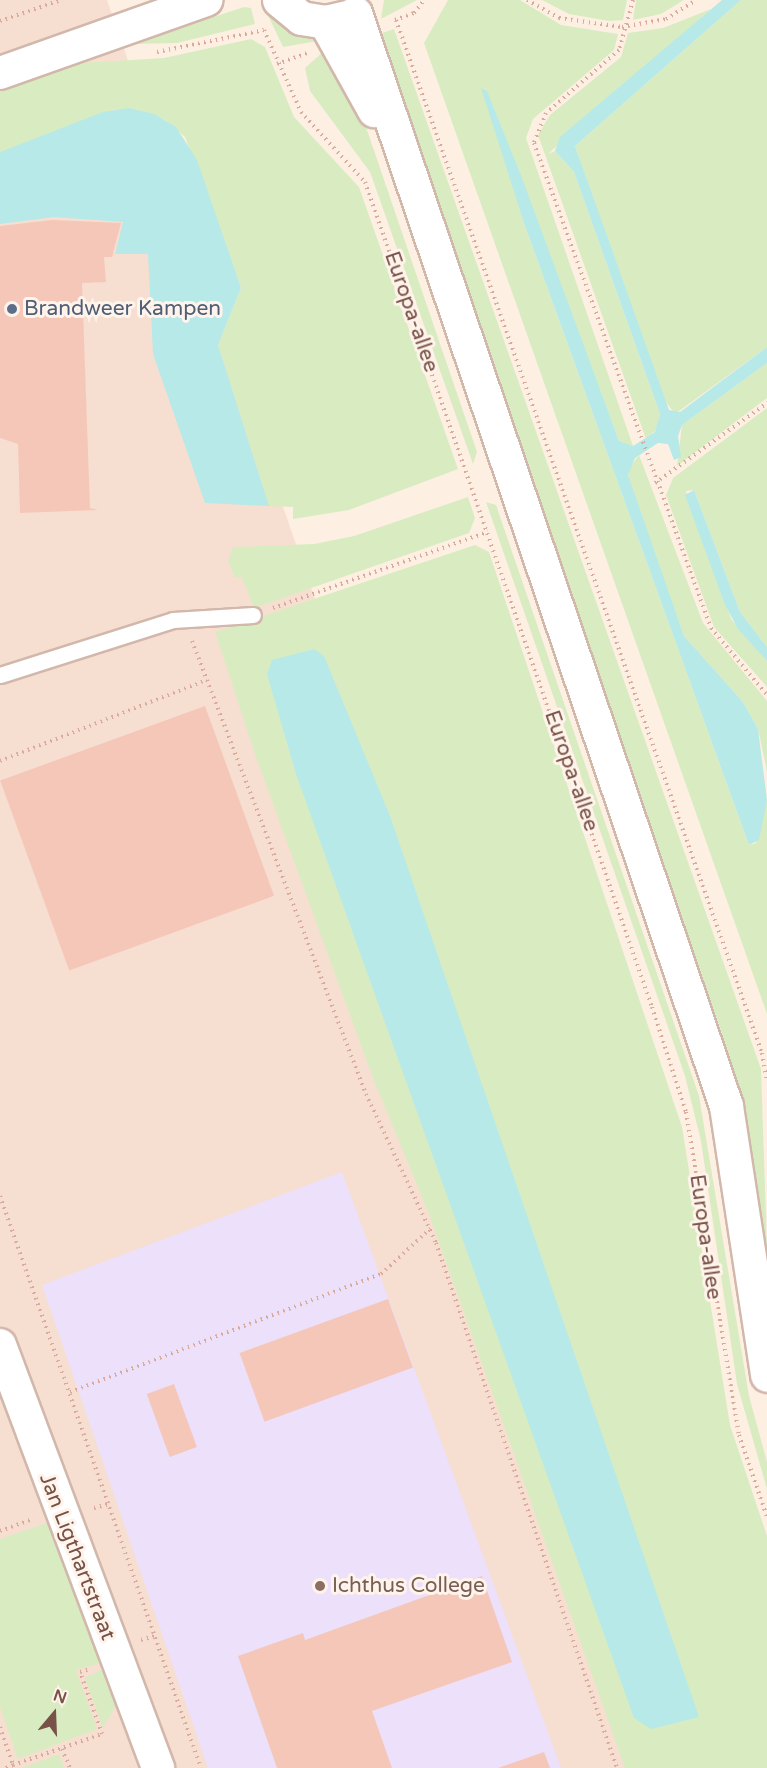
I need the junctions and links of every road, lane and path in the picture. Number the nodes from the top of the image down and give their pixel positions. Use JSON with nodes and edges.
{"nodes":[{"id":1,"x":61,"y":0,"type":"edge"},
{"id":2,"x":206,"y":0,"type":"edge"},
{"id":3,"x":279,"y":0,"type":"edge"},
{"id":4,"x":424,"y":0,"type":"edge"},
{"id":5,"x":527,"y":0,"type":"edge"},
{"id":6,"x":633,"y":0,"type":"edge"},
{"id":7,"x":696,"y":0,"type":"edge"},
{"id":8,"x":349,"y":12,"type":"edge"},
{"id":9,"x":0,"y":21,"type":"edge"},
{"id":10,"x":626,"y":26,"type":"junction"},
{"id":11,"x":264,"y":30,"type":"dead end"},
{"id":12,"x":0,"y":73,"type":"edge"},
{"id":13,"x":767,"y":403,"type":"edge"},
{"id":14,"x":655,"y":483,"type":"junction"},
{"id":15,"x":488,"y":532,"type":"junction"},
{"id":16,"x":253,"y":615,"type":"joint"},
{"id":17,"x":184,"y":619,"type":"junction"},
{"id":18,"x":0,"y":675,"type":"edge"},
{"id":19,"x":207,"y":680,"type":"junction"},
{"id":20,"x":767,"y":695,"type":"edge"},
{"id":21,"x":0,"y":761,"type":"edge"},
{"id":22,"x":767,"y":1082,"type":"edge"},
{"id":23,"x":0,"y":1197,"type":"edge"},
{"id":24,"x":430,"y":1229,"type":"junction"},
{"id":25,"x":0,"y":1345,"type":"edge"},
{"id":26,"x":767,"y":1375,"type":"edge"},
{"id":27,"x":70,"y":1392,"type":"junction"},
{"id":28,"x":58,"y":1510,"type":"junction"},
{"id":29,"x":767,"y":1517,"type":"edge"},
{"id":30,"x":0,"y":1531,"type":"edge"},
{"id":31,"x":101,"y":1666,"type":"dead end"},
{"id":32,"x":0,"y":1727,"type":"edge"},
{"id":33,"x":62,"y":1749,"type":"junction"},
{"id":34,"x":13,"y":1765,"type":"junction"},
{"id":35,"x":6,"y":1768,"type":"edge"},
{"id":36,"x":70,"y":1768,"type":"edge"},
{"id":37,"x":158,"y":1768,"type":"edge"},
{"id":38,"x":201,"y":1768,"type":"edge"},
{"id":39,"x":617,"y":1768,"type":"edge"}],
"edges":[{"from":1,"to":9,"type":"path"},
{"from":2,"to":12,"type":"street"},
{"from":3,"to":8,"type":"main road"},
{"from":4,"to":22,"type":"path"},
{"from":5,"to":10,"type":"path"},
{"from":6,"to":10,"type":"path"},
{"from":7,"to":10,"type":"path"},
{"from":8,"to":26,"type":"main road","name":"Europa-allee"},
{"from":10,"to":14,"type":"path"},
{"from":11,"to":15,"type":"path","name":"Europa-allee"},
{"from":13,"to":14,"type":"path"},
{"from":14,"to":20,"type":"path"},
{"from":15,"to":16,"type":"path"},
{"from":15,"to":29,"type":"path","name":"Europa-allee"},
{"from":16,"to":17,"type":"lane"},
{"from":17,"to":18,"type":"lane"},
{"from":17,"to":19,"type":"path"},
{"from":19,"to":21,"type":"path"},
{"from":19,"to":24,"type":"path"},
{"from":23,"to":27,"type":"path"},
{"from":24,"to":27,"type":"path"},
{"from":24,"to":39,"type":"path"},
{"from":25,"to":28,"type":"street","name":"Jan Ligthartstraat"},
{"from":27,"to":38,"type":"path"},
{"from":28,"to":30,"type":"path"},
{"from":28,"to":37,"type":"street","name":"Jan Ligthartstraat"},
{"from":31,"to":33,"type":"path"},
{"from":32,"to":34,"type":"path"},
{"from":33,"to":34,"type":"path"},
{"from":33,"to":36,"type":"path"},
{"from":34,"to":35,"type":"path"}]}
